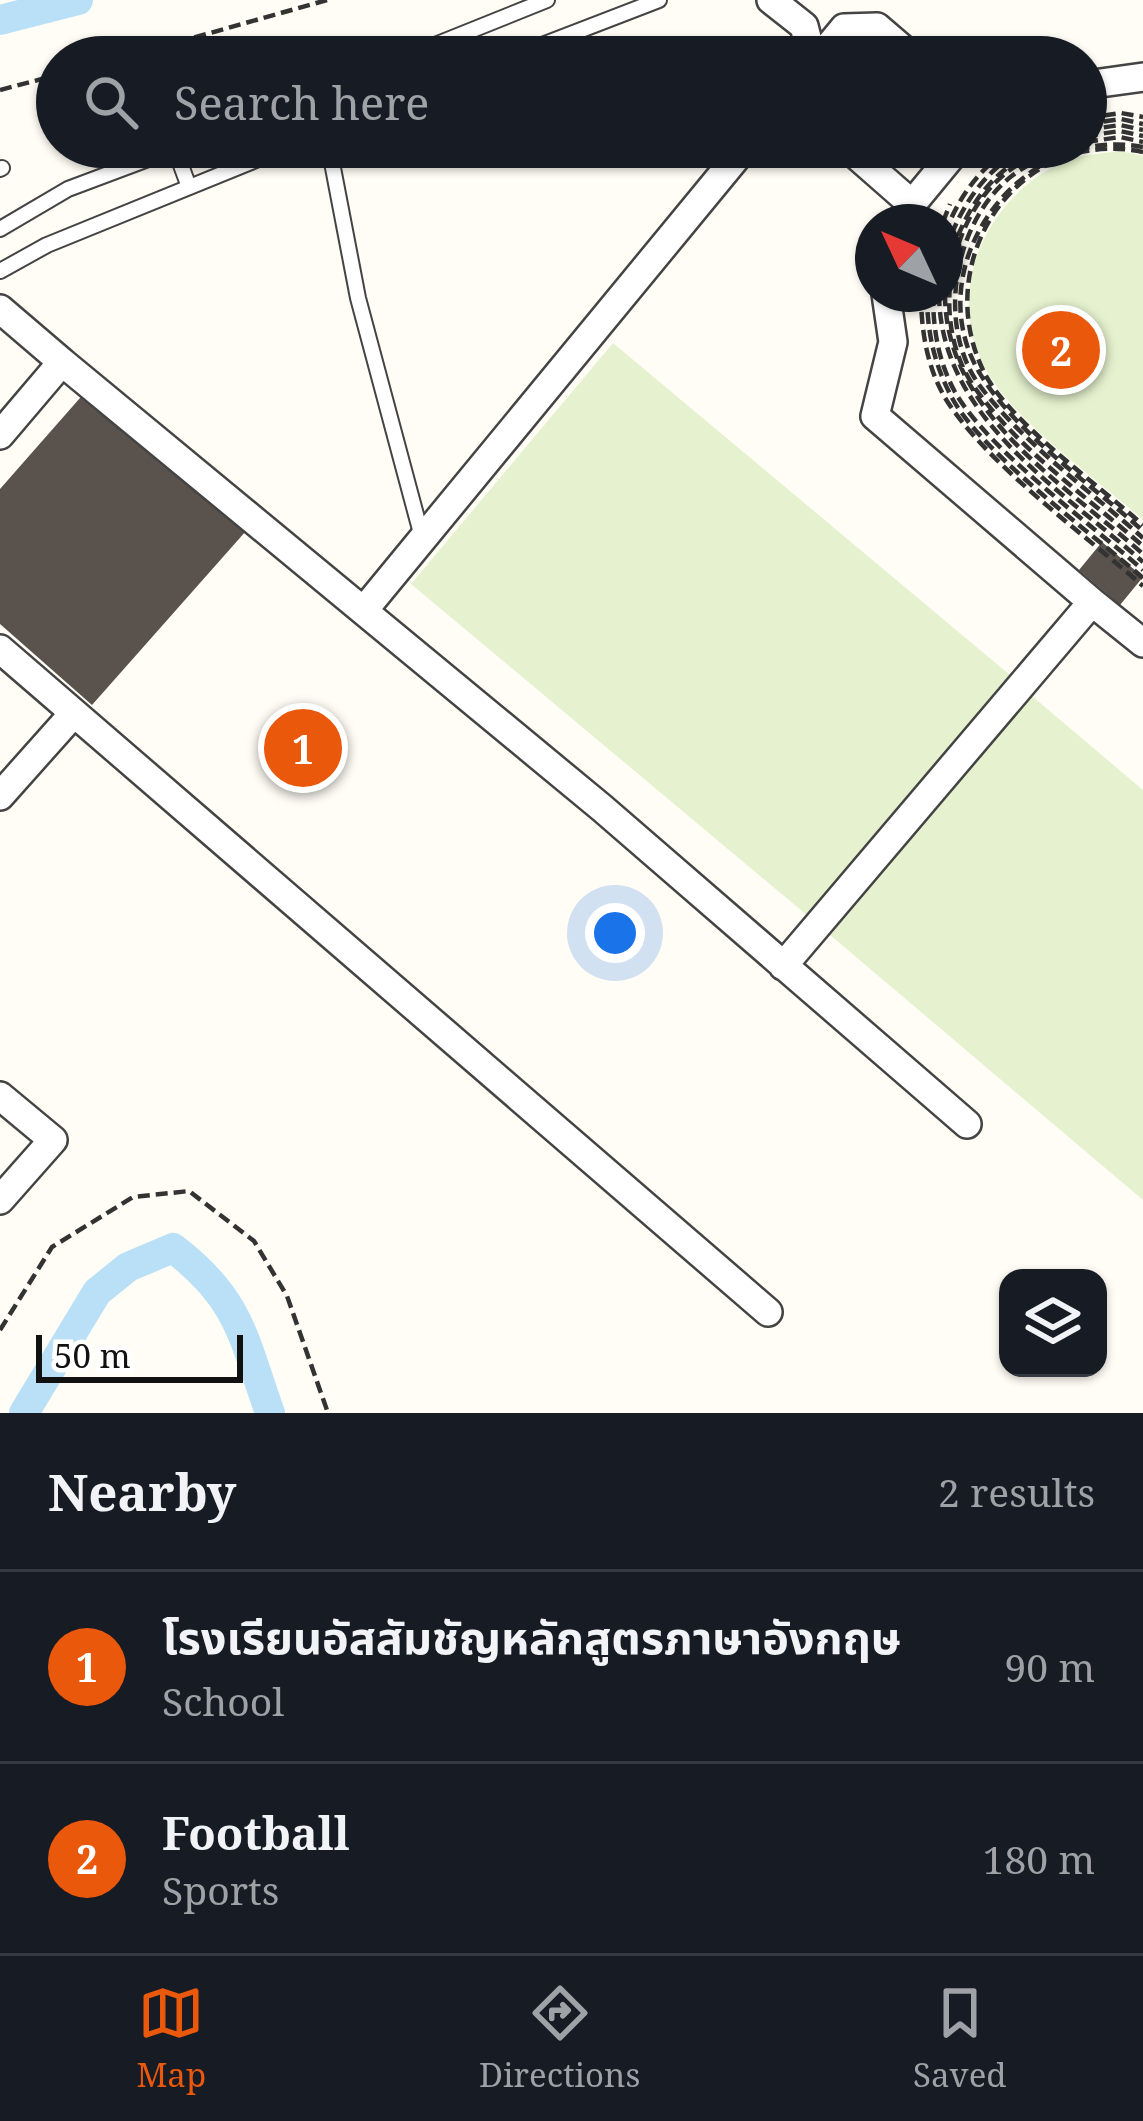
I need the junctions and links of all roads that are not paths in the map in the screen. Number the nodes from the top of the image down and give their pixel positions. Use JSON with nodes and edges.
{"nodes":[{"id":1,"x":547,"y":0,"type":"edge"},
{"id":2,"x":659,"y":0,"type":"edge"},
{"id":3,"x":776,"y":2,"type":"edge"},
{"id":4,"x":804,"y":26,"type":"junction"},
{"id":5,"x":844,"y":28,"type":"junction"},
{"id":6,"x":457,"y":36,"type":"edge"},
{"id":7,"x":566,"y":36,"type":"edge"},
{"id":8,"x":808,"y":36,"type":"edge"},
{"id":9,"x":836,"y":36,"type":"edge"},
{"id":10,"x":888,"y":36,"type":"edge"},
{"id":11,"x":1143,"y":77,"type":"edge"},
{"id":12,"x":1107,"y":82,"type":"edge"},
{"id":13,"x":126,"y":168,"type":"edge"},
{"id":14,"x":184,"y":168,"type":"edge"},
{"id":15,"x":236,"y":168,"type":"edge"},
{"id":16,"x":333,"y":168,"type":"edge"},
{"id":17,"x":729,"y":168,"type":"edge"},
{"id":18,"x":867,"y":168,"type":"edge"},
{"id":19,"x":942,"y":168,"type":"edge"},
{"id":20,"x":189,"y":187,"type":"junction"},
{"id":21,"x":899,"y":204,"type":"edge"},
{"id":22,"x":914,"y":204,"type":"edge"},
{"id":23,"x":0,"y":229,"type":"edge"},
{"id":24,"x":0,"y":271,"type":"edge"},
{"id":25,"x":0,"y":309,"type":"edge"},
{"id":26,"x":889,"y":312,"type":"edge"},
{"id":27,"x":62,"y":362,"type":"junction"},
{"id":28,"x":0,"y":435,"type":"edge"},
{"id":29,"x":422,"y":537,"type":"junction"},
{"id":30,"x":1093,"y":602,"type":"junction"},
{"id":31,"x":364,"y":610,"type":"junction"},
{"id":32,"x":1143,"y":644,"type":"edge"},
{"id":33,"x":0,"y":649,"type":"edge"},
{"id":34,"x":74,"y":713,"type":"junction"},
{"id":35,"x":0,"y":796,"type":"edge"},
{"id":36,"x":783,"y":966,"type":"junction"},
{"id":37,"x":0,"y":1096,"type":"edge"},
{"id":38,"x":967,"y":1124,"type":"dead end"},
{"id":39,"x":0,"y":1200,"type":"edge"},
{"id":40,"x":768,"y":1312,"type":"dead end"}],
"edges":[{"from":1,"to":6,"type":"lane"},
{"from":2,"to":7,"type":"lane"},
{"from":3,"to":4,"type":"street"},
{"from":4,"to":5,"type":"street"},
{"from":4,"to":8,"type":"street"},
{"from":5,"to":9,"type":"street"},
{"from":5,"to":10,"type":"street"},
{"from":11,"to":12,"type":"street"},
{"from":13,"to":23,"type":"lane"},
{"from":14,"to":20,"type":"lane"},
{"from":15,"to":20,"type":"lane"},
{"from":16,"to":29,"type":"lane"},
{"from":17,"to":29,"type":"street"},
{"from":18,"to":21,"type":"street"},
{"from":19,"to":22,"type":"street"},
{"from":20,"to":24,"type":"lane"},
{"from":25,"to":27,"type":"street"},
{"from":26,"to":30,"type":"street"},
{"from":27,"to":28,"type":"street"},
{"from":27,"to":31,"type":"street"},
{"from":29,"to":31,"type":"street"},
{"from":30,"to":32,"type":"street"},
{"from":30,"to":36,"type":"street"},
{"from":31,"to":36,"type":"street"},
{"from":33,"to":34,"type":"street"},
{"from":34,"to":35,"type":"street"},
{"from":34,"to":40,"type":"street"},
{"from":36,"to":38,"type":"street"},
{"from":37,"to":39,"type":"street"}]}
